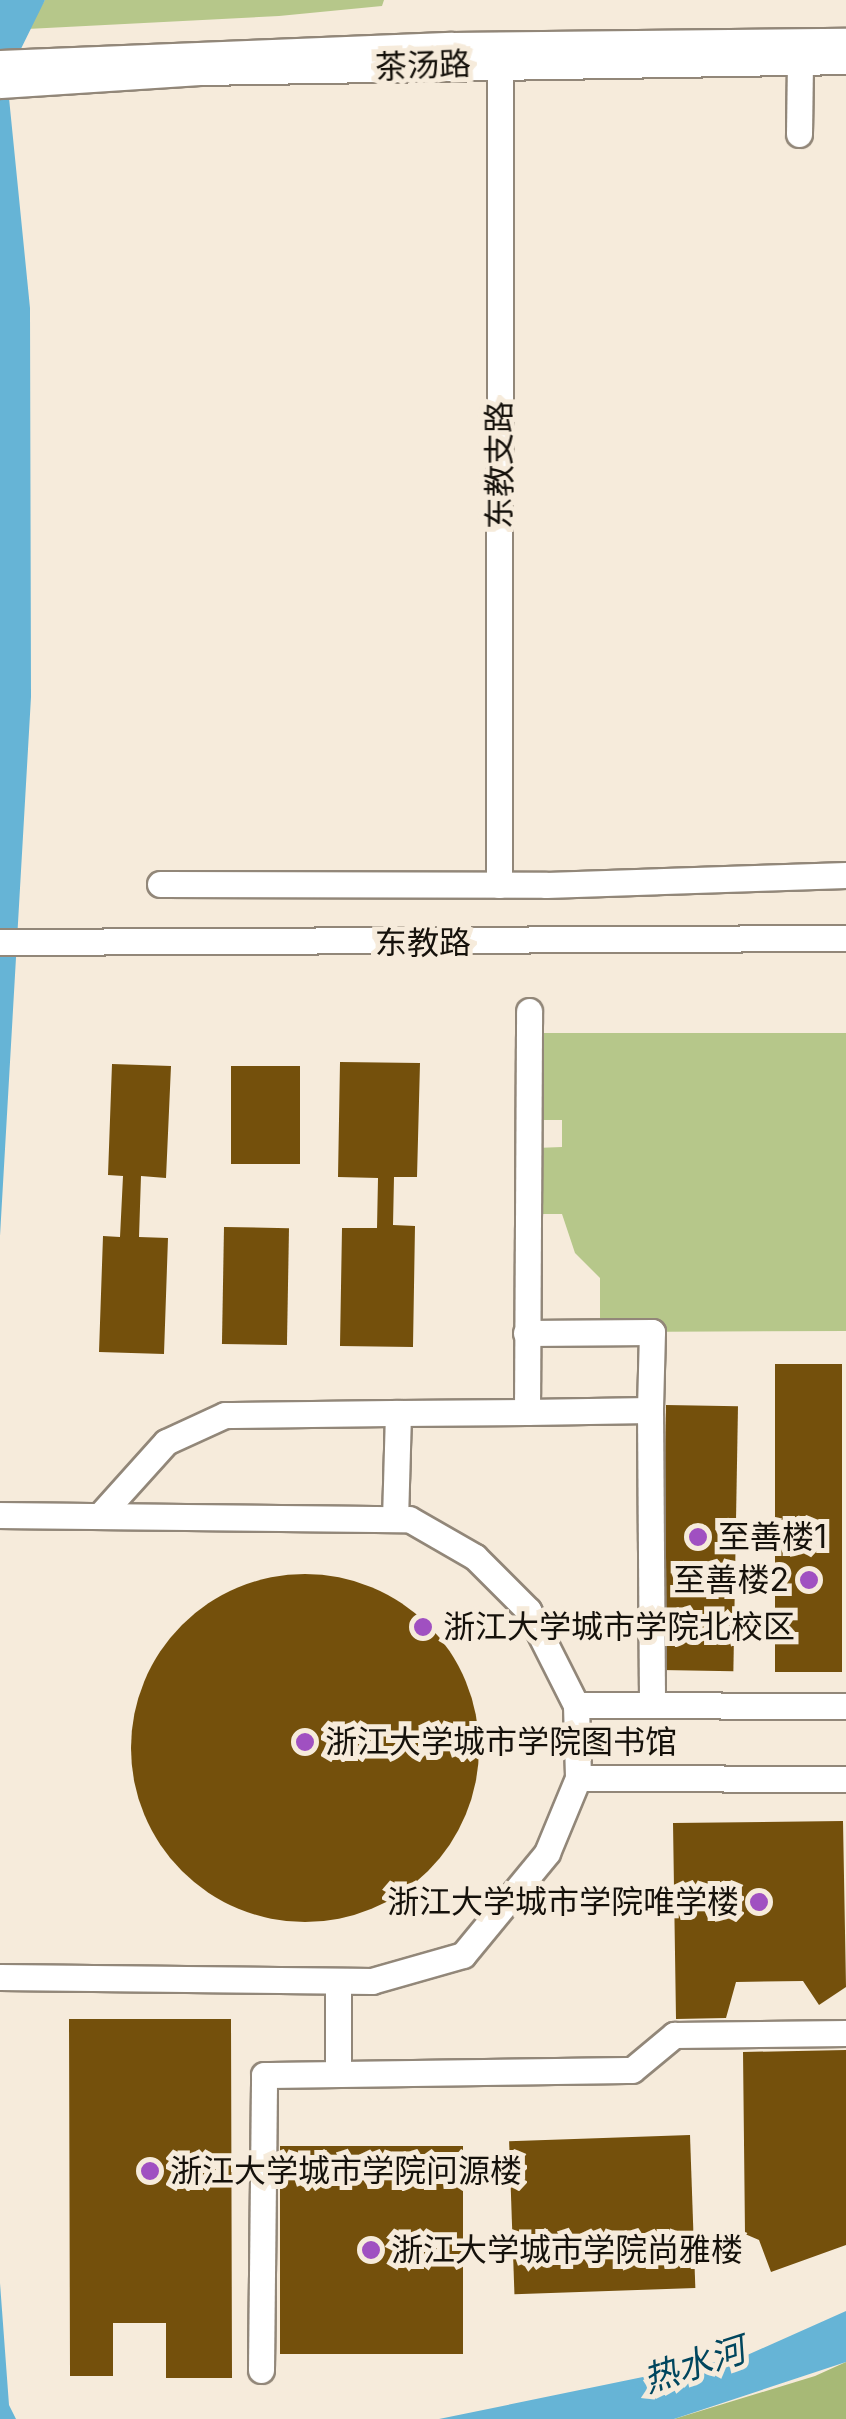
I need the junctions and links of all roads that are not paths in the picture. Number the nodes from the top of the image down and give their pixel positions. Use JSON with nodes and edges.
{"nodes":[{"id":1,"x":846,"y":41,"type":"edge"},
{"id":2,"x":500,"y":54,"type":"junction"},
{"id":3,"x":800,"y":61,"type":"junction"},
{"id":4,"x":846,"y":61,"type":"edge"},
{"id":5,"x":0,"y":63,"type":"edge"},
{"id":6,"x":58,"y":68,"type":"junction"},
{"id":7,"x":0,"y":84,"type":"edge"},
{"id":8,"x":798,"y":134,"type":"dead end"},
{"id":9,"x":846,"y":875,"type":"edge"},
{"id":10,"x":160,"y":884,"type":"dead end"},
{"id":11,"x":499,"y":885,"type":"junction"},
{"id":12,"x":846,"y":924,"type":"edge"},
{"id":13,"x":0,"y":929,"type":"edge"},
{"id":14,"x":85,"y":937,"type":"junction"},
{"id":15,"x":846,"y":938,"type":"edge"},
{"id":16,"x":0,"y":942,"type":"edge"},
{"id":17,"x":529,"y":1011,"type":"dead end"},
{"id":18,"x":526,"y":1333,"type":"junction"},
{"id":19,"x":650,"y":1410,"type":"junction"},
{"id":20,"x":526,"y":1412,"type":"junction"},
{"id":21,"x":398,"y":1413,"type":"junction"},
{"id":22,"x":103,"y":1512,"type":"junction"},
{"id":23,"x":0,"y":1515,"type":"edge"},
{"id":24,"x":395,"y":1518,"type":"junction"},
{"id":25,"x":652,"y":1704,"type":"junction"},
{"id":26,"x":576,"y":1705,"type":"junction"},
{"id":27,"x":846,"y":1706,"type":"edge"},
{"id":28,"x":578,"y":1778,"type":"junction"},
{"id":29,"x":846,"y":1779,"type":"edge"},
{"id":30,"x":0,"y":1977,"type":"edge"},
{"id":31,"x":338,"y":1981,"type":"junction"},
{"id":32,"x":846,"y":2034,"type":"edge"},
{"id":33,"x":338,"y":2074,"type":"junction"},
{"id":34,"x":261,"y":2370,"type":"dead end"}],
"edges":[{"from":1,"to":2,"type":"street","name":"茶汤路"},
{"from":2,"to":3,"type":"street","name":"茶汤路"},
{"from":2,"to":6,"type":"street","name":"茶汤路"},
{"from":2,"to":11,"type":"street","name":"东教支路"},
{"from":3,"to":4,"type":"street","name":"茶汤路"},
{"from":3,"to":8,"type":"street"},
{"from":5,"to":6,"type":"street","name":"茶汤路"},
{"from":6,"to":7,"type":"street","name":"茶汤路"},
{"from":9,"to":11,"type":"street"},
{"from":10,"to":11,"type":"street"},
{"from":12,"to":14,"type":"street","name":"东教路"},
{"from":13,"to":14,"type":"street","name":"东教路"},
{"from":14,"to":15,"type":"street","name":"东教路"},
{"from":14,"to":16,"type":"street","name":"东教路"},
{"from":17,"to":18,"type":"street"},
{"from":18,"to":19,"type":"street"},
{"from":18,"to":20,"type":"street"},
{"from":19,"to":20,"type":"street"},
{"from":19,"to":25,"type":"street"},
{"from":20,"to":21,"type":"street"},
{"from":21,"to":22,"type":"street"},
{"from":21,"to":24,"type":"street"},
{"from":22,"to":23,"type":"street"},
{"from":22,"to":24,"type":"street"},
{"from":24,"to":26,"type":"street"},
{"from":25,"to":26,"type":"street"},
{"from":25,"to":27,"type":"street"},
{"from":26,"to":28,"type":"street"},
{"from":28,"to":29,"type":"street"},
{"from":28,"to":31,"type":"street"},
{"from":30,"to":31,"type":"street"},
{"from":31,"to":33,"type":"street"},
{"from":32,"to":33,"type":"street"},
{"from":33,"to":34,"type":"street"}]}
